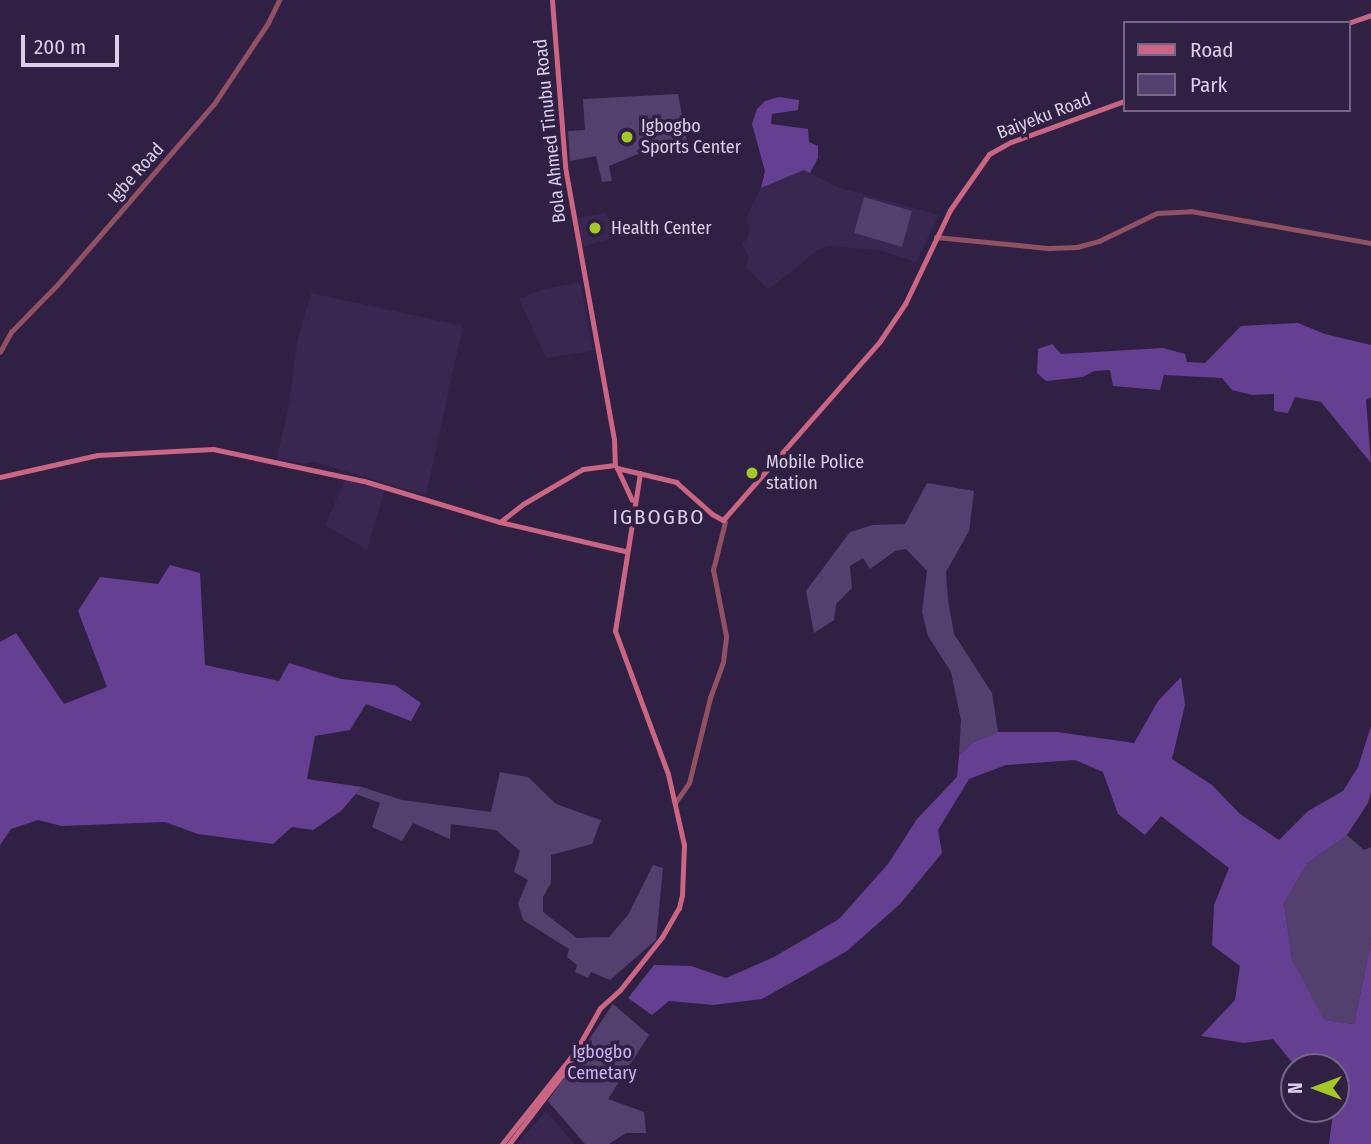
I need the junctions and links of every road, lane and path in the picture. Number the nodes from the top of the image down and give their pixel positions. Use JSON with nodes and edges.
{"nodes":[{"id":1,"x":279,"y":0,"type":"edge"},
{"id":2,"x":552,"y":0,"type":"edge"},
{"id":3,"x":1371,"y":15,"type":"edge"},
{"id":4,"x":1350,"y":22,"type":"edge"},
{"id":5,"x":1122,"y":102,"type":"edge"},
{"id":6,"x":936,"y":237,"type":"junction"},
{"id":7,"x":1371,"y":243,"type":"edge"},
{"id":8,"x":0,"y":352,"type":"edge"},
{"id":9,"x":616,"y":467,"type":"junction"},
{"id":10,"x":639,"y":473,"type":"junction"},
{"id":11,"x":0,"y":477,"type":"edge"},
{"id":12,"x":632,"y":503,"type":"junction"},
{"id":13,"x":500,"y":522,"type":"junction"},
{"id":14,"x":725,"y":522,"type":"dead end"},
{"id":15,"x":625,"y":551,"type":"junction"},
{"id":16,"x":674,"y":803,"type":"junction"},
{"id":17,"x":573,"y":1055,"type":"junction"},
{"id":18,"x":502,"y":1144,"type":"edge"},
{"id":19,"x":509,"y":1144,"type":"edge"}],
"edges":[{"from":1,"to":8,"type":"street","name":"Igbe Road"},
{"from":2,"to":9,"type":"main road","name":"Bola Ahmed Tinubu Road"},
{"from":3,"to":4,"type":"main road"},
{"from":5,"to":6,"type":"main road","name":"Baiyeku Road"},
{"from":6,"to":7,"type":"street"},
{"from":6,"to":10,"type":"main road","name":"Baiyeku Road"},
{"from":9,"to":10,"type":"main road"},
{"from":9,"to":12,"type":"main road","name":"Bola Ahmed Tinubu Road"},
{"from":9,"to":13,"type":"main road"},
{"from":10,"to":12,"type":"main road"},
{"from":11,"to":13,"type":"main road"},
{"from":12,"to":15,"type":"main road"},
{"from":13,"to":15,"type":"main road"},
{"from":14,"to":16,"type":"street"},
{"from":15,"to":16,"type":"main road"},
{"from":16,"to":17,"type":"main road"},
{"from":17,"to":18,"type":"main road"},
{"from":17,"to":19,"type":"main road"}]}
